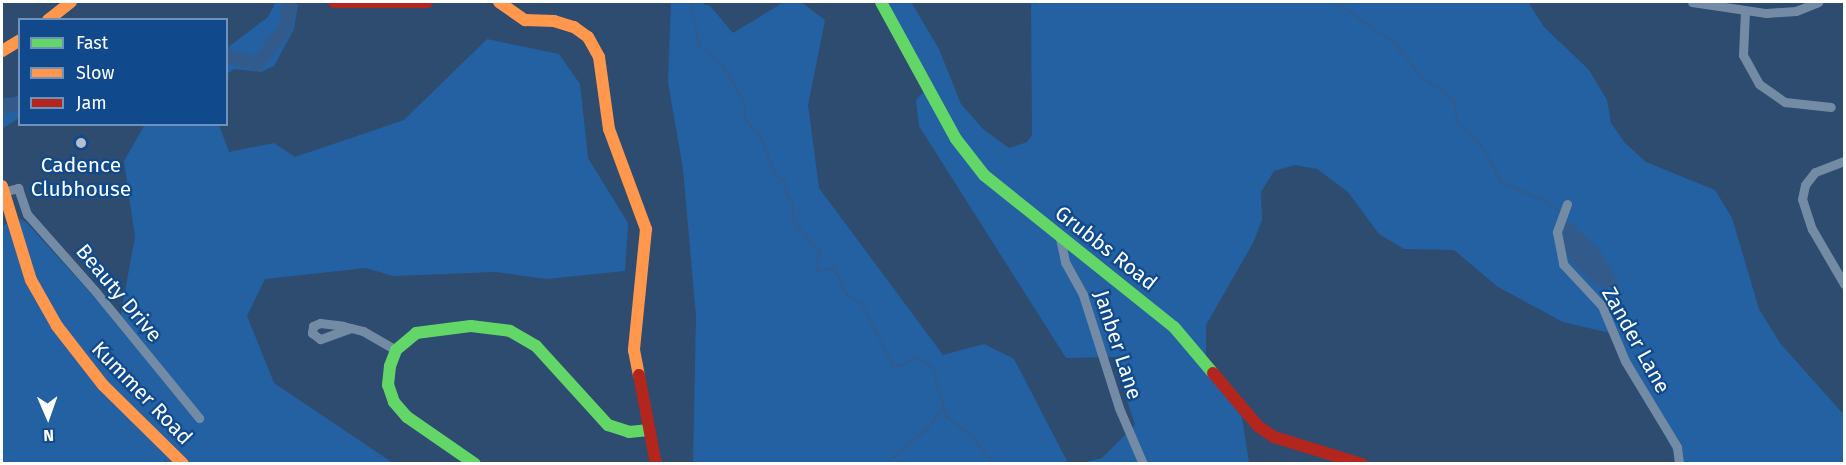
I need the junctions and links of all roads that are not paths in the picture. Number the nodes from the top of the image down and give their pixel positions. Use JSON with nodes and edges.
{"nodes":[{"id":1,"x":71,"y":2,"type":"edge"},
{"id":2,"x":334,"y":2,"type":"edge"},
{"id":3,"x":427,"y":2,"type":"edge"},
{"id":4,"x":499,"y":2,"type":"edge"},
{"id":5,"x":881,"y":2,"type":"edge"},
{"id":6,"x":1692,"y":2,"type":"edge"},
{"id":7,"x":1818,"y":2,"type":"edge"},
{"id":8,"x":1745,"y":11,"type":"junction"},
{"id":9,"x":51,"y":18,"type":"edge"},
{"id":10,"x":18,"y":41,"type":"edge"},
{"id":11,"x":2,"y":51,"type":"edge"},
{"id":12,"x":1831,"y":107,"type":"dead end"},
{"id":13,"x":1845,"y":161,"type":"edge"},
{"id":14,"x":2,"y":190,"type":"edge"},
{"id":15,"x":1567,"y":204,"type":"dead end"},
{"id":16,"x":1060,"y":238,"type":"junction"},
{"id":17,"x":1845,"y":284,"type":"edge"},
{"id":18,"x":351,"y":328,"type":"dead end"},
{"id":19,"x":396,"y":350,"type":"junction"},
{"id":20,"x":199,"y":418,"type":"dead end"},
{"id":21,"x":649,"y":430,"type":"junction"},
{"id":22,"x":183,"y":464,"type":"edge"},
{"id":23,"x":475,"y":464,"type":"edge"},
{"id":24,"x":656,"y":464,"type":"edge"},
{"id":25,"x":1143,"y":464,"type":"edge"},
{"id":26,"x":1362,"y":464,"type":"edge"},
{"id":27,"x":1679,"y":464,"type":"edge"}],
"edges":[{"from":1,"to":9,"type":"street"},
{"from":2,"to":3,"type":"street"},
{"from":4,"to":21,"type":"street"},
{"from":5,"to":16,"type":"street","name":"Grubbs Road"},
{"from":6,"to":8,"type":"street"},
{"from":7,"to":8,"type":"street"},
{"from":8,"to":12,"type":"street"},
{"from":10,"to":11,"type":"street"},
{"from":13,"to":17,"type":"street"},
{"from":14,"to":20,"type":"street","name":"Beauty Drive"},
{"from":14,"to":22,"type":"street","name":"Kummer Road"},
{"from":15,"to":27,"type":"street","name":"Zander Lane"},
{"from":16,"to":25,"type":"street","name":"Janber Lane"},
{"from":16,"to":26,"type":"street","name":"Grubbs Road"},
{"from":18,"to":19,"type":"street"},
{"from":19,"to":21,"type":"street"},
{"from":19,"to":23,"type":"street"},
{"from":21,"to":24,"type":"street"}]}
